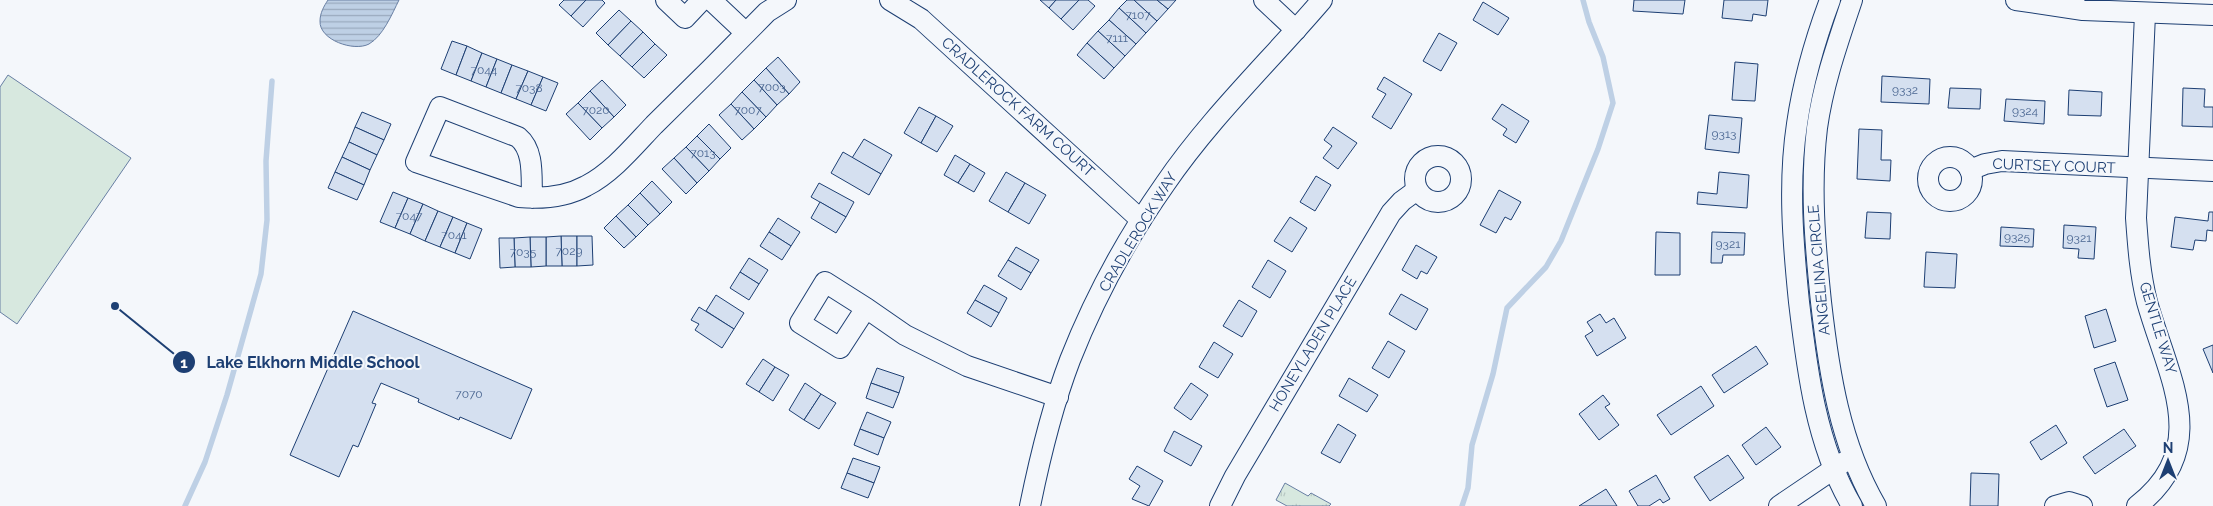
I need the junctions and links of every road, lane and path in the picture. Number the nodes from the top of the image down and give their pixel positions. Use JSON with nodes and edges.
{"nodes":[{"id":1,"x":666,"y":0,"type":"edge"},
{"id":2,"x":702,"y":0,"type":"edge"},
{"id":3,"x":711,"y":0,"type":"edge"},
{"id":4,"x":786,"y":0,"type":"edge"},
{"id":5,"x":890,"y":0,"type":"edge"},
{"id":6,"x":1264,"y":0,"type":"edge"},
{"id":7,"x":1322,"y":0,"type":"edge"},
{"id":8,"x":1830,"y":0,"type":"edge"},
{"id":9,"x":1852,"y":0,"type":"edge"},
{"id":10,"x":2016,"y":0,"type":"edge"},
{"id":11,"x":2145,"y":14,"type":"junction"},
{"id":12,"x":2213,"y":15,"type":"edge"},
{"id":13,"x":1296,"y":30,"type":"junction"},
{"id":14,"x":746,"y":33,"type":"junction"},
{"id":15,"x":2138,"y":168,"type":"junction"},
{"id":16,"x":1970,"y":170,"type":"dead end"},
{"id":17,"x":2213,"y":171,"type":"edge"},
{"id":18,"x":1417,"y":190,"type":"dead end"},
{"id":19,"x":532,"y":198,"type":"junction"},
{"id":20,"x":1142,"y":220,"type":"junction"},
{"id":21,"x":866,"y":308,"type":"dead end"},
{"id":22,"x":1058,"y":397,"type":"junction"},
{"id":23,"x":1852,"y":457,"type":"junction"},
{"id":24,"x":1834,"y":468,"type":"junction"},
{"id":25,"x":1030,"y":506,"type":"edge"},
{"id":26,"x":1220,"y":506,"type":"edge"},
{"id":27,"x":1779,"y":506,"type":"edge"},
{"id":28,"x":1852,"y":506,"type":"edge"},
{"id":29,"x":1876,"y":506,"type":"edge"},
{"id":30,"x":2055,"y":506,"type":"edge"},
{"id":31,"x":2082,"y":506,"type":"edge"},
{"id":32,"x":2136,"y":506,"type":"edge"}],
"edges":[{"from":1,"to":2,"type":"street"},
{"from":3,"to":14,"type":"street"},
{"from":4,"to":14,"type":"street"},
{"from":5,"to":20,"type":"street","name":"CRADLEROCK FARM COURT"},
{"from":6,"to":13,"type":"street"},
{"from":7,"to":13,"type":"street","name":"CRADLEROCK WAY"},
{"from":8,"to":24,"type":"street","name":"ANGELINA CIRCLE"},
{"from":9,"to":23,"type":"street","name":"ANGELINA CIRCLE"},
{"from":10,"to":11,"type":"street"},
{"from":11,"to":12,"type":"street"},
{"from":11,"to":15,"type":"street","name":"GENTLE WAY"},
{"from":13,"to":20,"type":"street","name":"CRADLEROCK WAY"},
{"from":14,"to":19,"type":"street"},
{"from":15,"to":16,"type":"street","name":"CURTSEY COURT"},
{"from":15,"to":17,"type":"street","name":"CURTSEY COURT"},
{"from":15,"to":32,"type":"street","name":"GENTLE WAY"},
{"from":18,"to":26,"type":"street","name":"HONEYLADEN PLACE"},
{"from":19,"to":19,"type":"street"},
{"from":20,"to":22,"type":"street","name":"CRADLEROCK WAY"},
{"from":21,"to":22,"type":"street"},
{"from":22,"to":25,"type":"street","name":"CRADLEROCK WAY"},
{"from":23,"to":24,"type":"street"},
{"from":23,"to":29,"type":"street","name":"ANGELINA CIRCLE"},
{"from":24,"to":27,"type":"street"},
{"from":24,"to":28,"type":"street","name":"ANGELINA CIRCLE"},
{"from":30,"to":31,"type":"street"}]}
